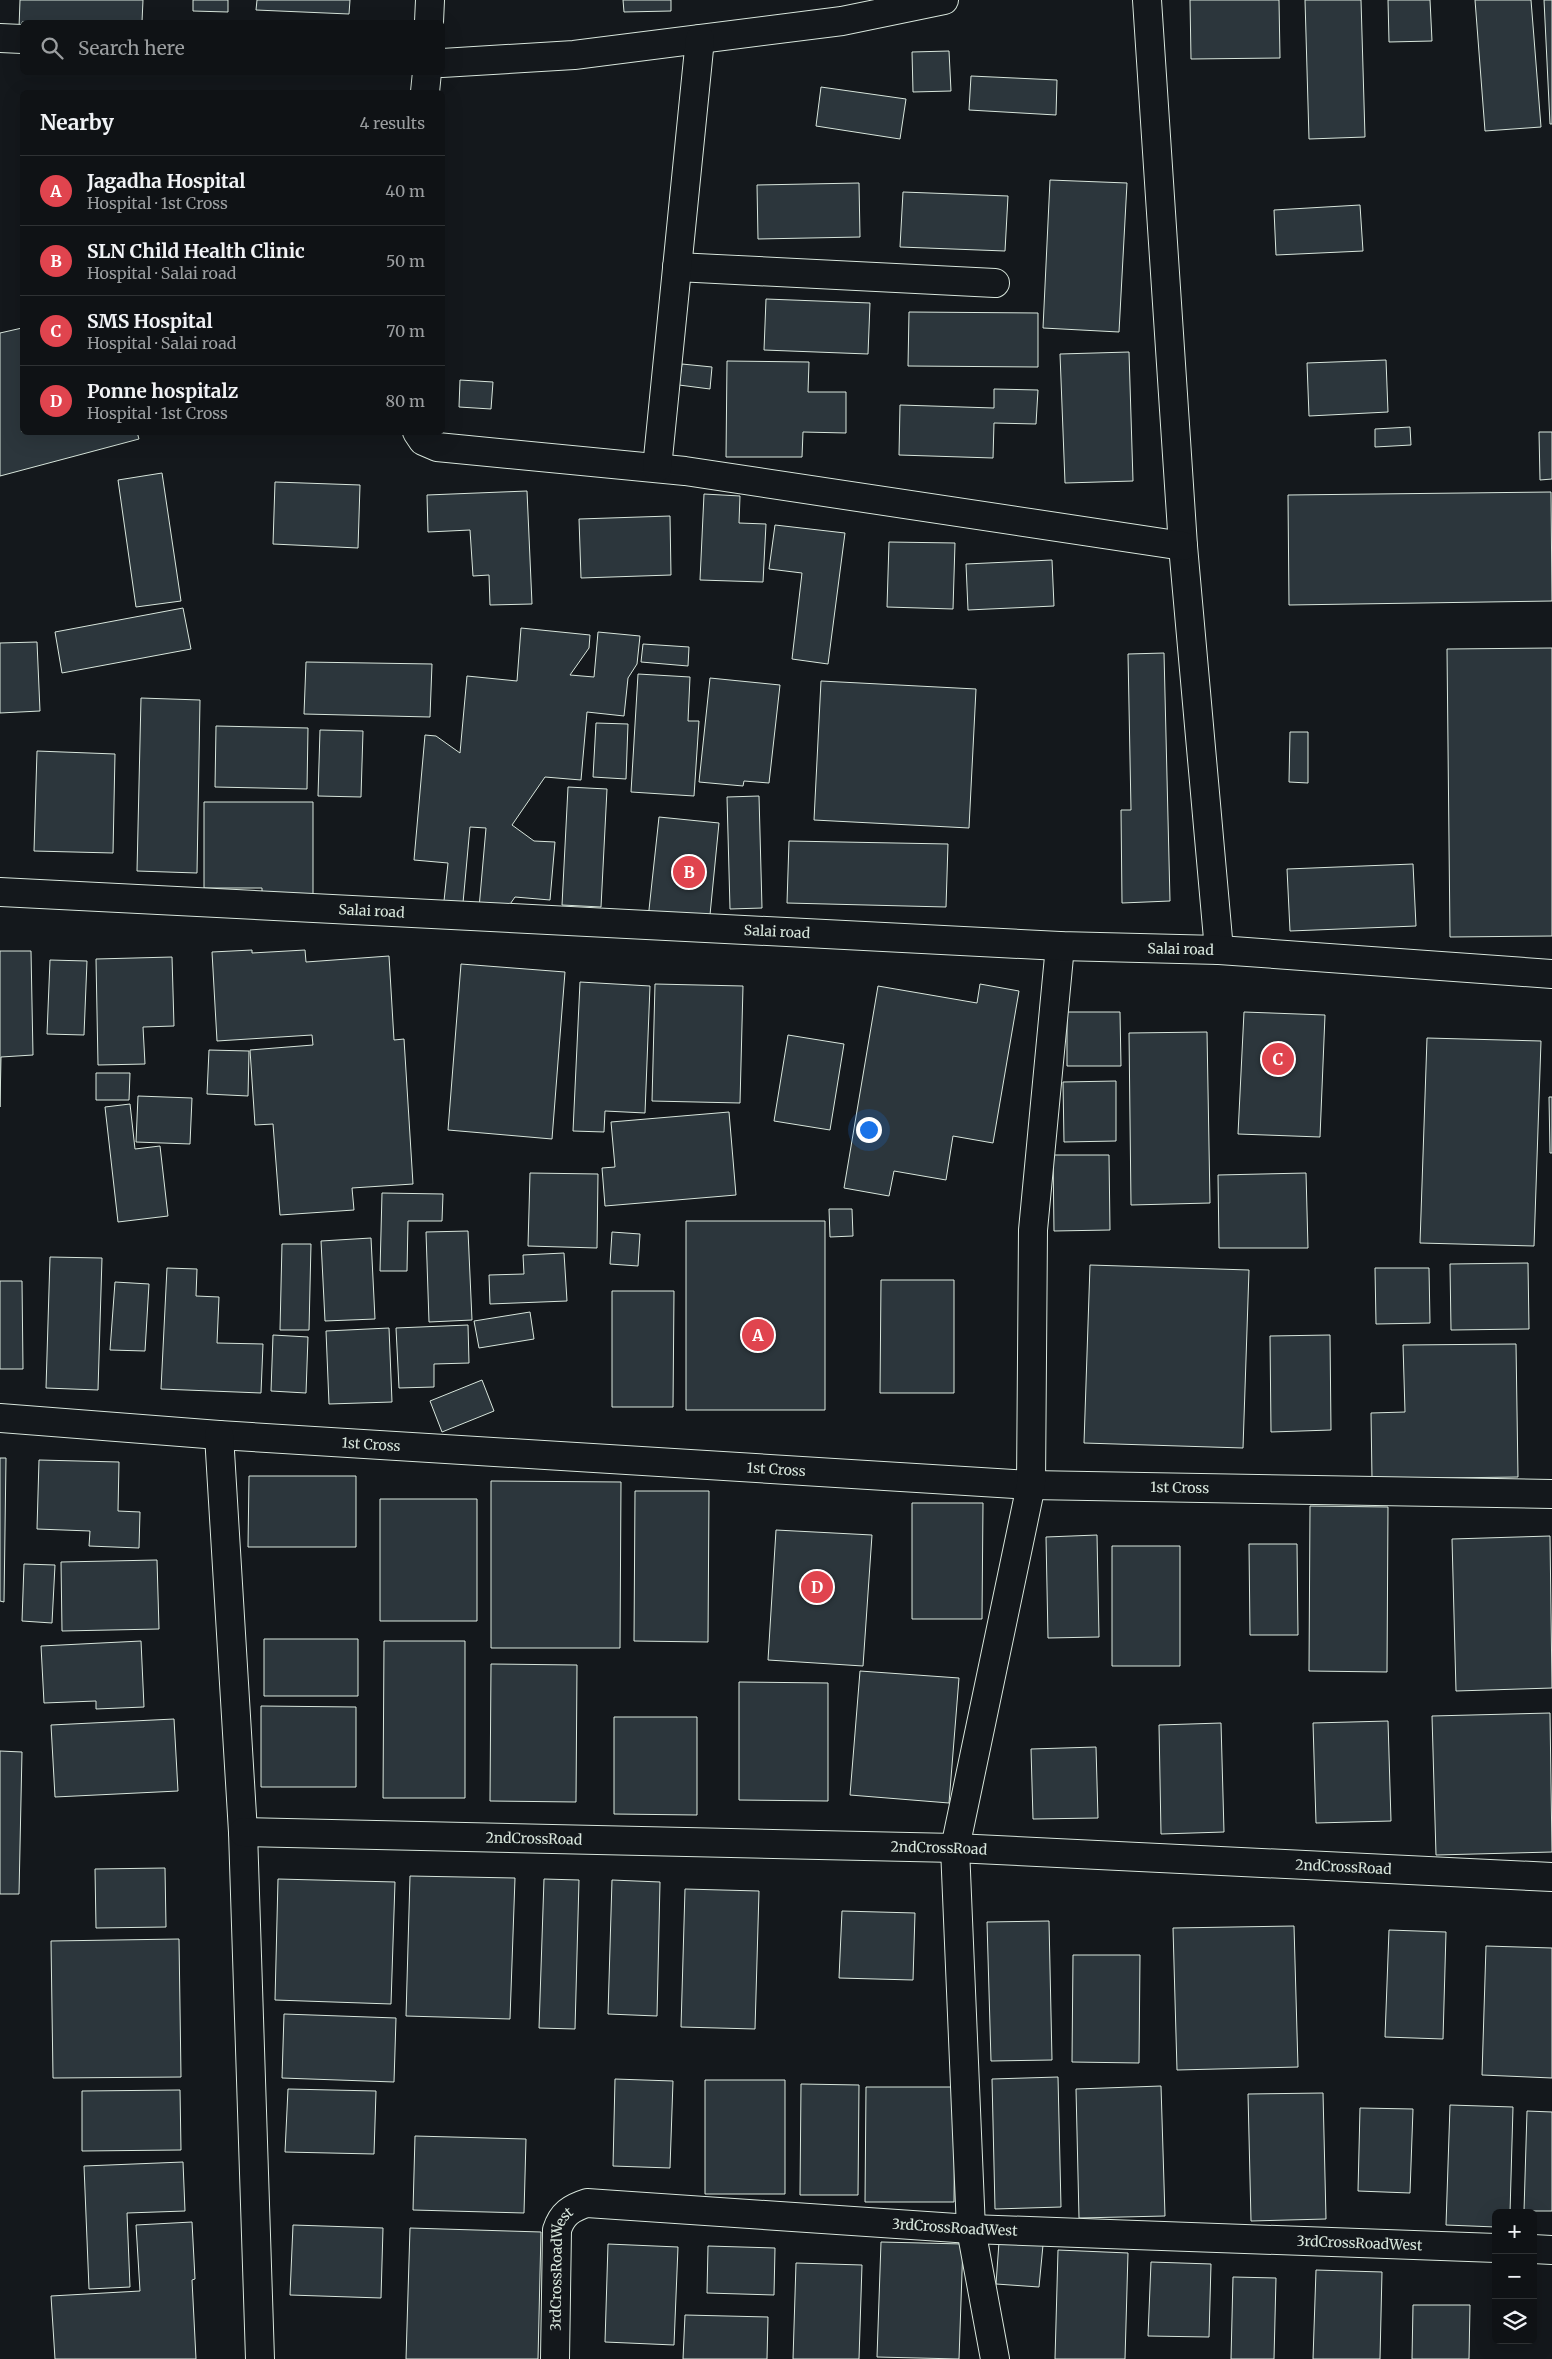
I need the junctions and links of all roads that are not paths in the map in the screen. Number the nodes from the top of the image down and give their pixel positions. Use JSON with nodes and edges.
{"nodes":[{"id":1,"x":430,"y":0,"type":"edge"},
{"id":2,"x":944,"y":0,"type":"edge"},
{"id":3,"x":1147,"y":0,"type":"edge"},
{"id":4,"x":840,"y":11,"type":"edge"},
{"id":5,"x":429,"y":20,"type":"edge"},
{"id":6,"x":0,"y":38,"type":"edge"},
{"id":7,"x":20,"y":39,"type":"edge"},
{"id":8,"x":700,"y":39,"type":"junction"},
{"id":9,"x":445,"y":63,"type":"edge"},
{"id":10,"x":427,"y":75,"type":"edge"},
{"id":11,"x":425,"y":90,"type":"edge"},
{"id":12,"x":677,"y":267,"type":"junction"},
{"id":13,"x":995,"y":283,"type":"dead end"},
{"id":14,"x":420,"y":435,"type":"edge"},
{"id":15,"x":657,"y":468,"type":"junction"},
{"id":16,"x":1183,"y":546,"type":"junction"},
{"id":17,"x":0,"y":892,"type":"edge"},
{"id":18,"x":1060,"y":946,"type":"junction"},
{"id":19,"x":1220,"y":950,"type":"junction"},
{"id":20,"x":1552,"y":974,"type":"edge"},
{"id":21,"x":0,"y":1418,"type":"edge"},
{"id":22,"x":219,"y":1436,"type":"junction"},
{"id":23,"x":1031,"y":1485,"type":"junction"},
{"id":24,"x":1552,"y":1494,"type":"edge"},
{"id":25,"x":243,"y":1832,"type":"junction"},
{"id":26,"x":954,"y":1848,"type":"junction"},
{"id":27,"x":1552,"y":1877,"type":"edge"},
{"id":28,"x":971,"y":2229,"type":"junction"},
{"id":29,"x":1492,"y":2248,"type":"edge"},
{"id":30,"x":1537,"y":2249,"type":"edge"},
{"id":31,"x":1552,"y":2250,"type":"edge"},
{"id":32,"x":260,"y":2359,"type":"edge"},
{"id":33,"x":555,"y":2359,"type":"edge"},
{"id":34,"x":995,"y":2359,"type":"edge"}],
"edges":[{"from":1,"to":5,"type":"street"},
{"from":2,"to":4,"type":"street"},
{"from":3,"to":16,"type":"street"},
{"from":4,"to":8,"type":"street"},
{"from":6,"to":7,"type":"street"},
{"from":8,"to":9,"type":"street"},
{"from":8,"to":12,"type":"street"},
{"from":10,"to":11,"type":"street"},
{"from":12,"to":13,"type":"street"},
{"from":12,"to":15,"type":"street"},
{"from":14,"to":15,"type":"street"},
{"from":15,"to":16,"type":"street"},
{"from":16,"to":19,"type":"street"},
{"from":17,"to":18,"type":"street","name":"Salai road"},
{"from":18,"to":19,"type":"street","name":"Salai road"},
{"from":18,"to":23,"type":"street"},
{"from":19,"to":20,"type":"street","name":"Salai road"},
{"from":21,"to":22,"type":"street","name":"1st Cross"},
{"from":22,"to":23,"type":"street","name":"1st Cross"},
{"from":22,"to":25,"type":"street"},
{"from":23,"to":24,"type":"street","name":"1st Cross"},
{"from":23,"to":26,"type":"street"},
{"from":25,"to":26,"type":"street","name":"2ndCrossRoad"},
{"from":25,"to":32,"type":"street"},
{"from":26,"to":27,"type":"street","name":"2ndCrossRoad"},
{"from":26,"to":28,"type":"street"},
{"from":28,"to":29,"type":"street","name":"3rdCrossRoadWest"},
{"from":28,"to":33,"type":"street","name":"3rdCrossRoadWest"},
{"from":28,"to":34,"type":"street"},
{"from":30,"to":31,"type":"street"}]}
